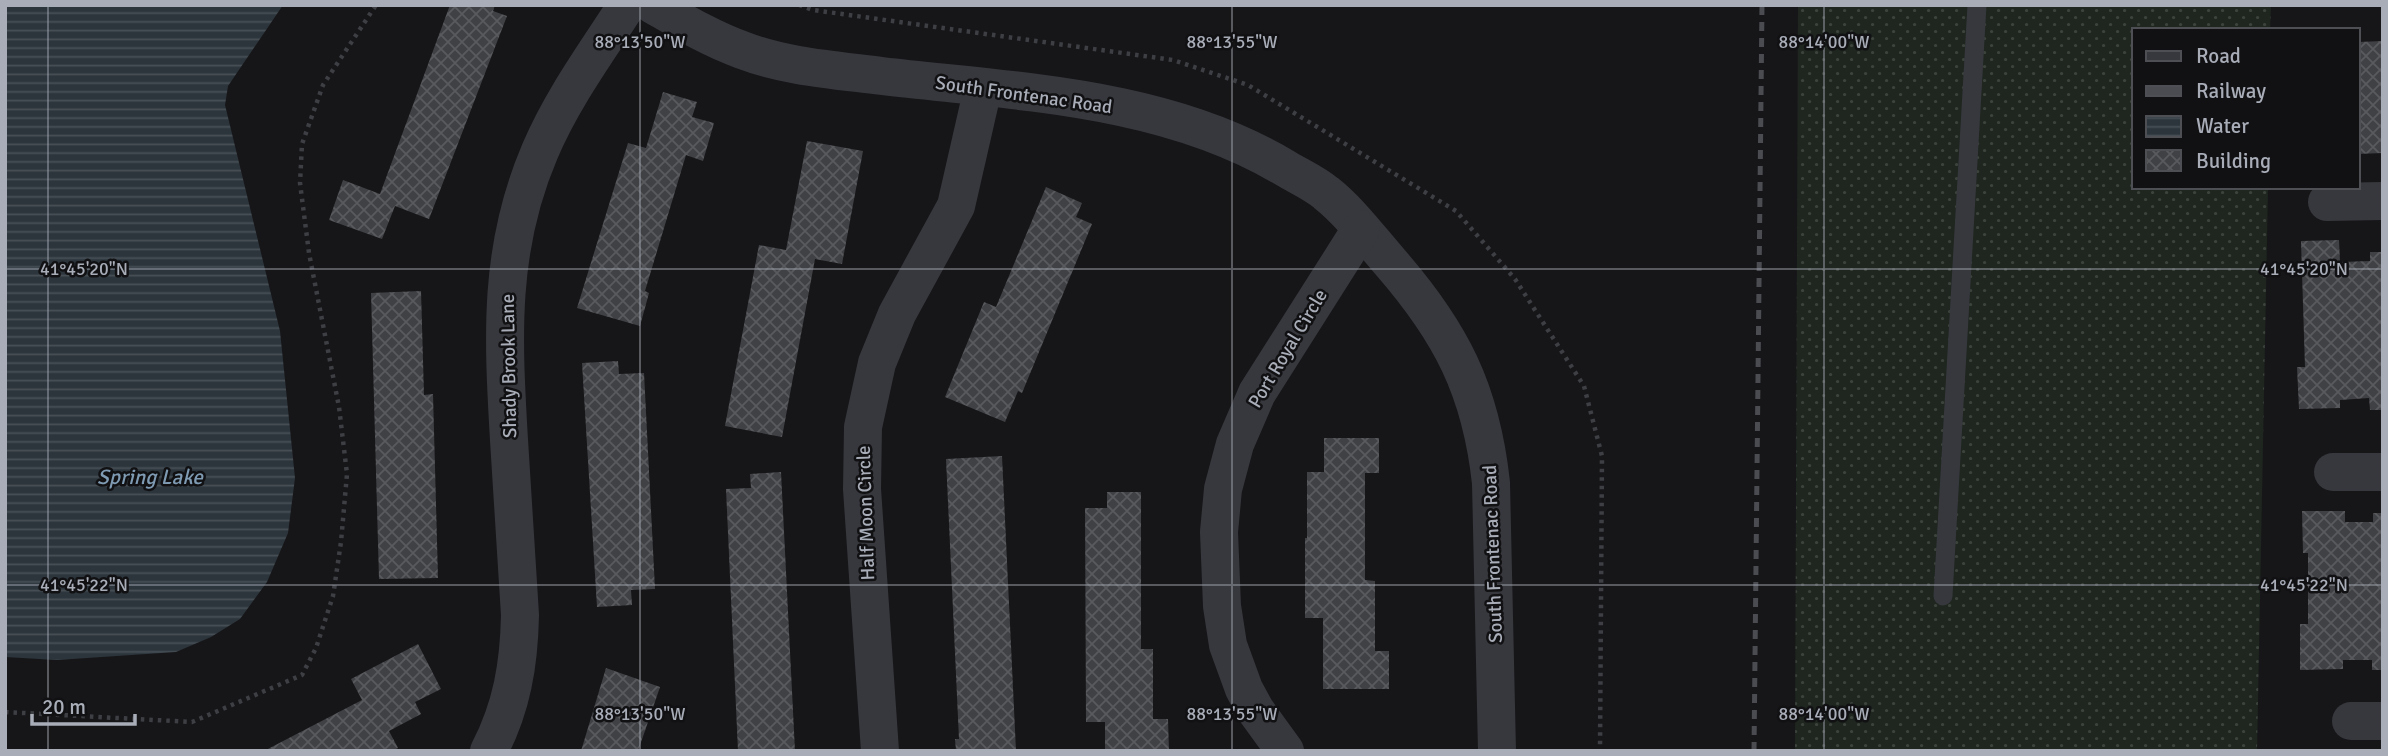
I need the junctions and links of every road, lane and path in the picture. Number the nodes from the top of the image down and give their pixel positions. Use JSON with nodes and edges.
{"nodes":[{"id":1,"x":376,"y":5,"type":"edge"},
{"id":2,"x":627,"y":5,"type":"edge"},
{"id":3,"x":653,"y":5,"type":"edge"},
{"id":4,"x":1977,"y":5,"type":"edge"},
{"id":5,"x":983,"y":88,"type":"junction"},
{"id":6,"x":2383,"y":201,"type":"edge"},
{"id":7,"x":2327,"y":202,"type":"dead end"},
{"id":8,"x":1361,"y":229,"type":"junction"},
{"id":9,"x":2333,"y":472,"type":"dead end"},
{"id":10,"x":2383,"y":472,"type":"edge"},
{"id":11,"x":1943,"y":596,"type":"dead end"},
{"id":12,"x":5,"y":712,"type":"edge"},
{"id":13,"x":489,"y":751,"type":"edge"},
{"id":14,"x":880,"y":751,"type":"edge"},
{"id":15,"x":1285,"y":751,"type":"edge"},
{"id":16,"x":1497,"y":751,"type":"edge"}],
"edges":[{"from":1,"to":12,"type":"path"},
{"from":2,"to":13,"type":"street","name":"Shady Brook Lane"},
{"from":3,"to":5,"type":"street","name":"South Frontenac Road"},
{"from":4,"to":11,"type":"lane"},
{"from":5,"to":8,"type":"street","name":"South Frontenac Road"},
{"from":5,"to":14,"type":"street","name":"Half Moon Circle"},
{"from":6,"to":7,"type":"street"},
{"from":8,"to":15,"type":"street","name":"Port Royal Circle"},
{"from":8,"to":16,"type":"street","name":"South Frontenac Road"},
{"from":9,"to":10,"type":"street"}]}
